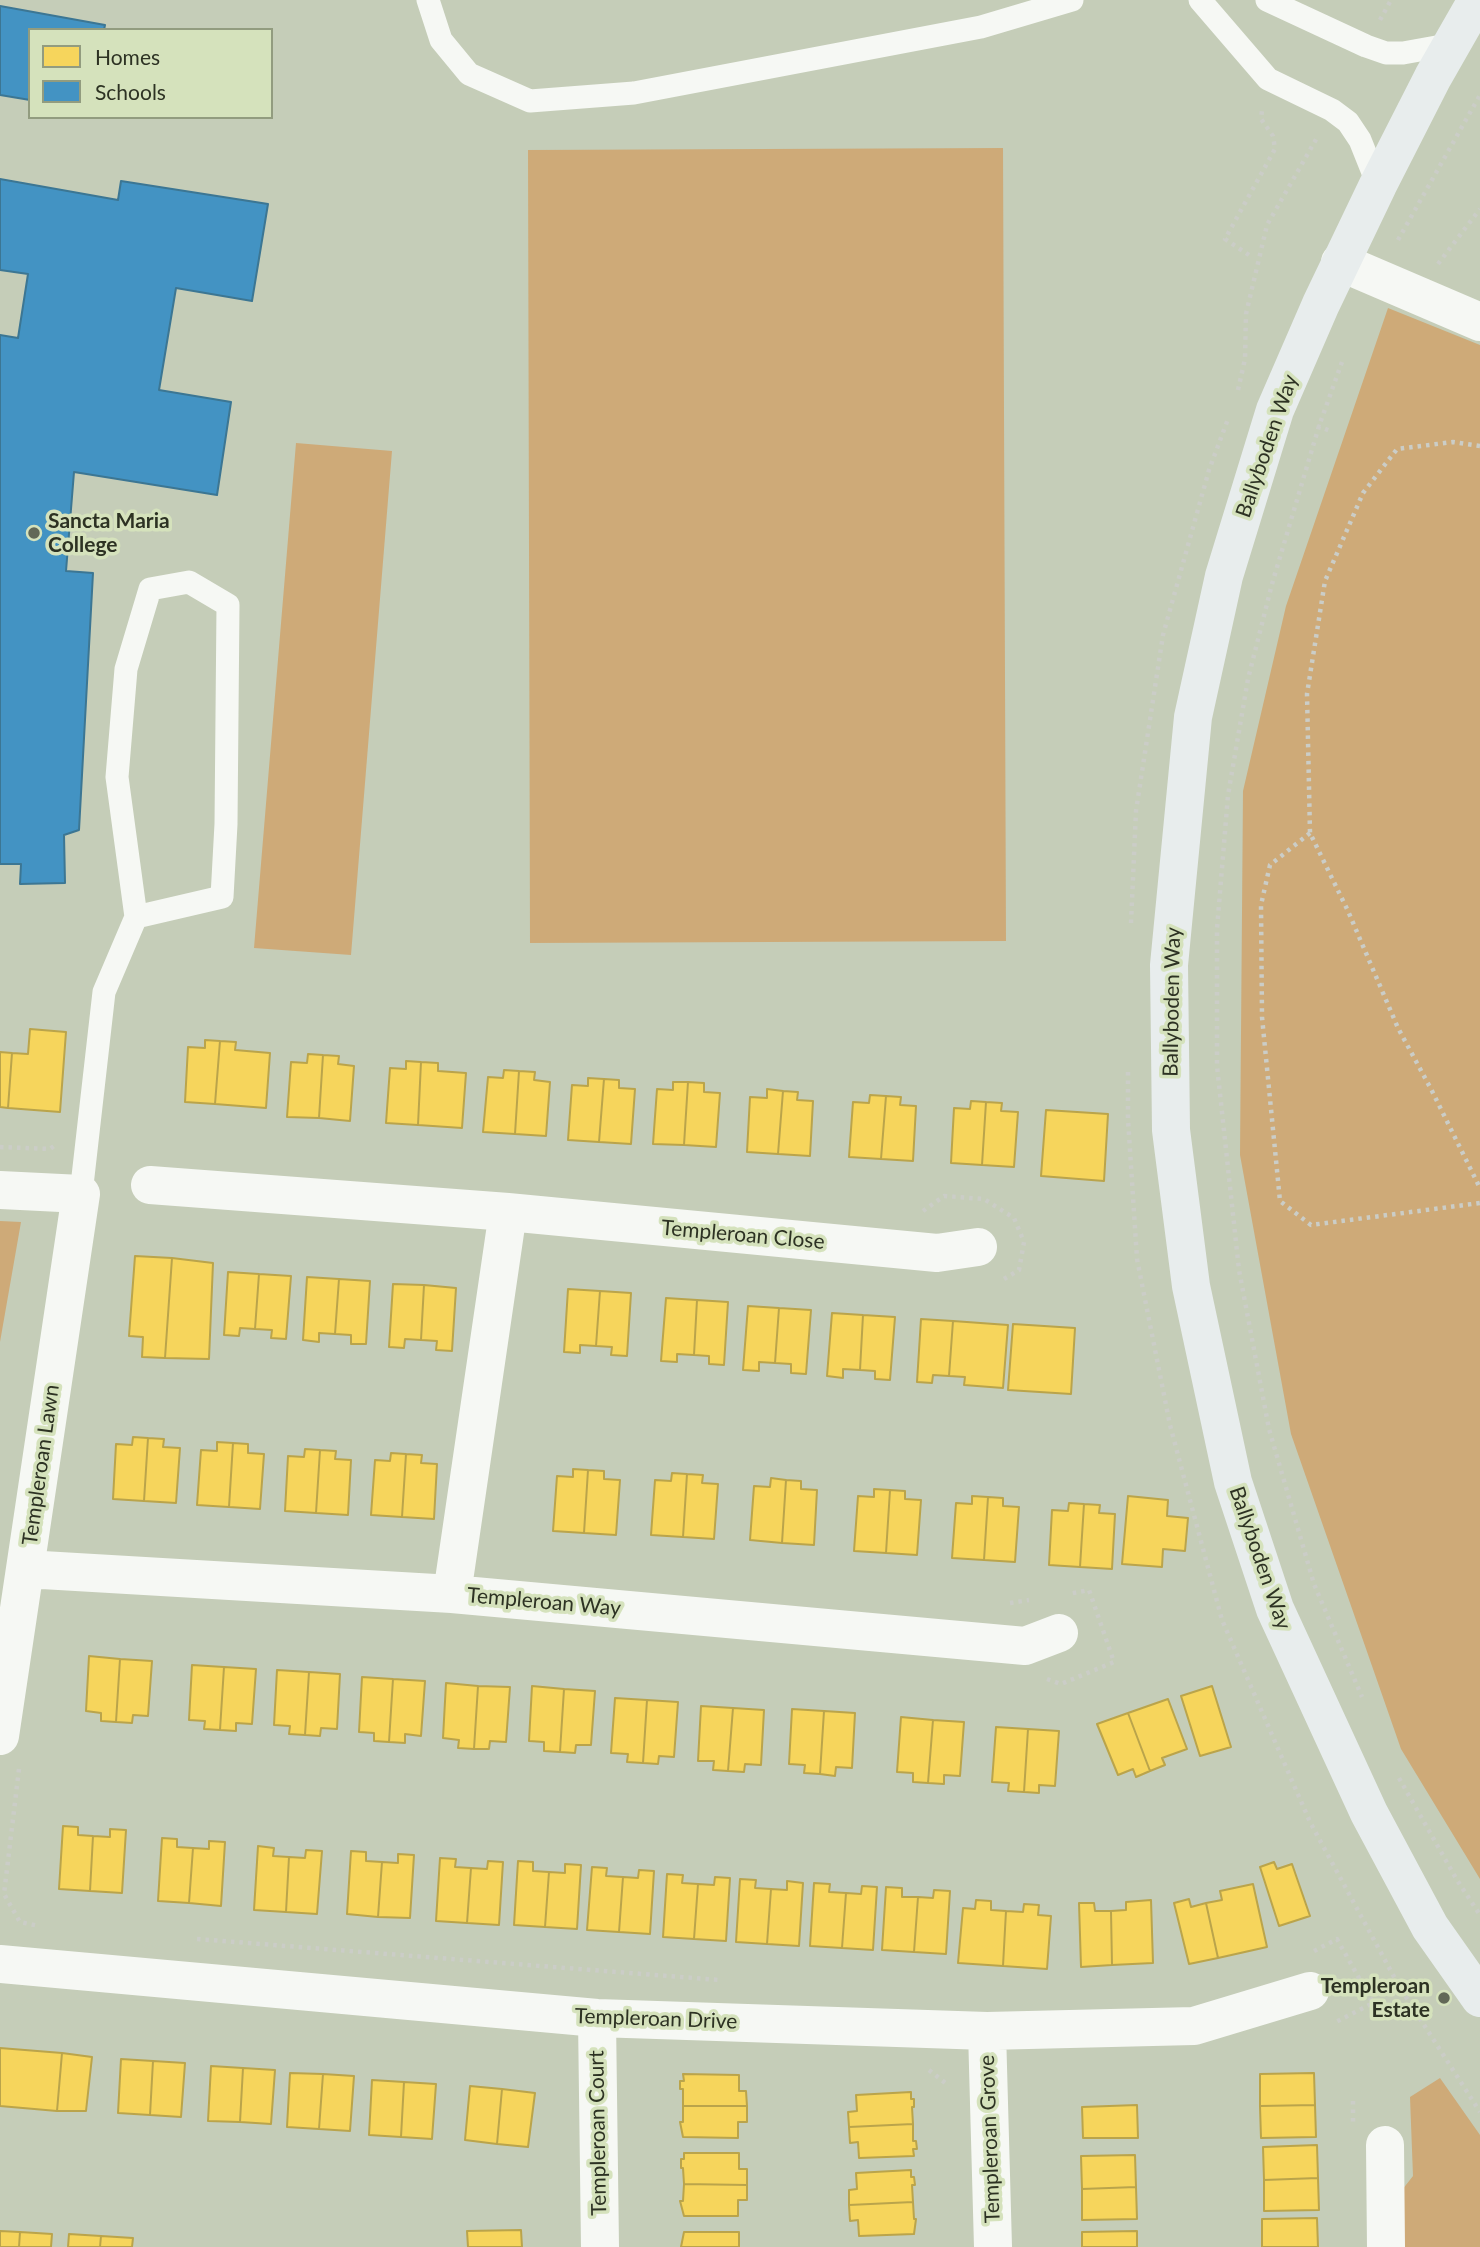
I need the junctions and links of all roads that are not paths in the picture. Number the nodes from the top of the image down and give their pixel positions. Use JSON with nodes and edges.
{"nodes":[{"id":1,"x":428,"y":0,"type":"edge"},
{"id":2,"x":1072,"y":0,"type":"edge"},
{"id":3,"x":1200,"y":0,"type":"edge"},
{"id":4,"x":1267,"y":0,"type":"edge"},
{"id":5,"x":1477,"y":0,"type":"edge"},
{"id":6,"x":1452,"y":44,"type":"junction"},
{"id":7,"x":1378,"y":185,"type":"junction"},
{"id":8,"x":1340,"y":262,"type":"junction"},
{"id":9,"x":1480,"y":322,"type":"edge"},
{"id":10,"x":136,"y":917,"type":"junction"},
{"id":11,"x":150,"y":1185,"type":"dead end"},
{"id":12,"x":0,"y":1190,"type":"edge"},
{"id":13,"x":81,"y":1194,"type":"junction"},
{"id":14,"x":508,"y":1212,"type":"junction"},
{"id":15,"x":978,"y":1247,"type":"dead end"},
{"id":16,"x":25,"y":1569,"type":"junction"},
{"id":17,"x":452,"y":1594,"type":"junction"},
{"id":18,"x":1059,"y":1633,"type":"dead end"},
{"id":19,"x":11,"y":1746,"type":"edge"},
{"id":20,"x":0,"y":1964,"type":"edge"},
{"id":21,"x":1307,"y":1974,"type":"road end"},
{"id":22,"x":1480,"y":1998,"type":"edge"},
{"id":23,"x":597,"y":2018,"type":"junction"},
{"id":24,"x":987,"y":2031,"type":"junction"},
{"id":25,"x":1385,"y":2145,"type":"dead end"},
{"id":26,"x":600,"y":2247,"type":"edge"},
{"id":27,"x":993,"y":2247,"type":"edge"},
{"id":28,"x":1386,"y":2247,"type":"edge"}],
"edges":[{"from":1,"to":2,"type":"lane"},
{"from":3,"to":7,"type":"lane"},
{"from":4,"to":6,"type":"lane"},
{"from":5,"to":6,"type":"main road","name":"Ballyboden Way"},
{"from":6,"to":7,"type":"main road","name":"Ballyboden Way"},
{"from":7,"to":8,"type":"main road","name":"Ballyboden Way"},
{"from":8,"to":9,"type":"street"},
{"from":8,"to":22,"type":"main road","name":"Ballyboden Way"},
{"from":10,"to":10,"type":"lane"},
{"from":10,"to":13,"type":"lane"},
{"from":11,"to":14,"type":"street","name":"Templeroan Close"},
{"from":12,"to":13,"type":"street"},
{"from":13,"to":16,"type":"street","name":"Templeroan Lawn"},
{"from":14,"to":15,"type":"street","name":"Templeroan Close"},
{"from":14,"to":17,"type":"street"},
{"from":16,"to":17,"type":"street","name":"Templeroan Way"},
{"from":16,"to":19,"type":"street","name":"Templeroan Lawn"},
{"from":17,"to":18,"type":"street","name":"Templeroan Way"},
{"from":20,"to":23,"type":"street","name":"Templeroan Drive"},
{"from":21,"to":24,"type":"street","name":"Templeroan Drive"},
{"from":23,"to":24,"type":"street","name":"Templeroan Drive"},
{"from":23,"to":26,"type":"street","name":"Templeroan Court"},
{"from":24,"to":27,"type":"street","name":"Templeroan Grove"},
{"from":25,"to":28,"type":"street"}]}
